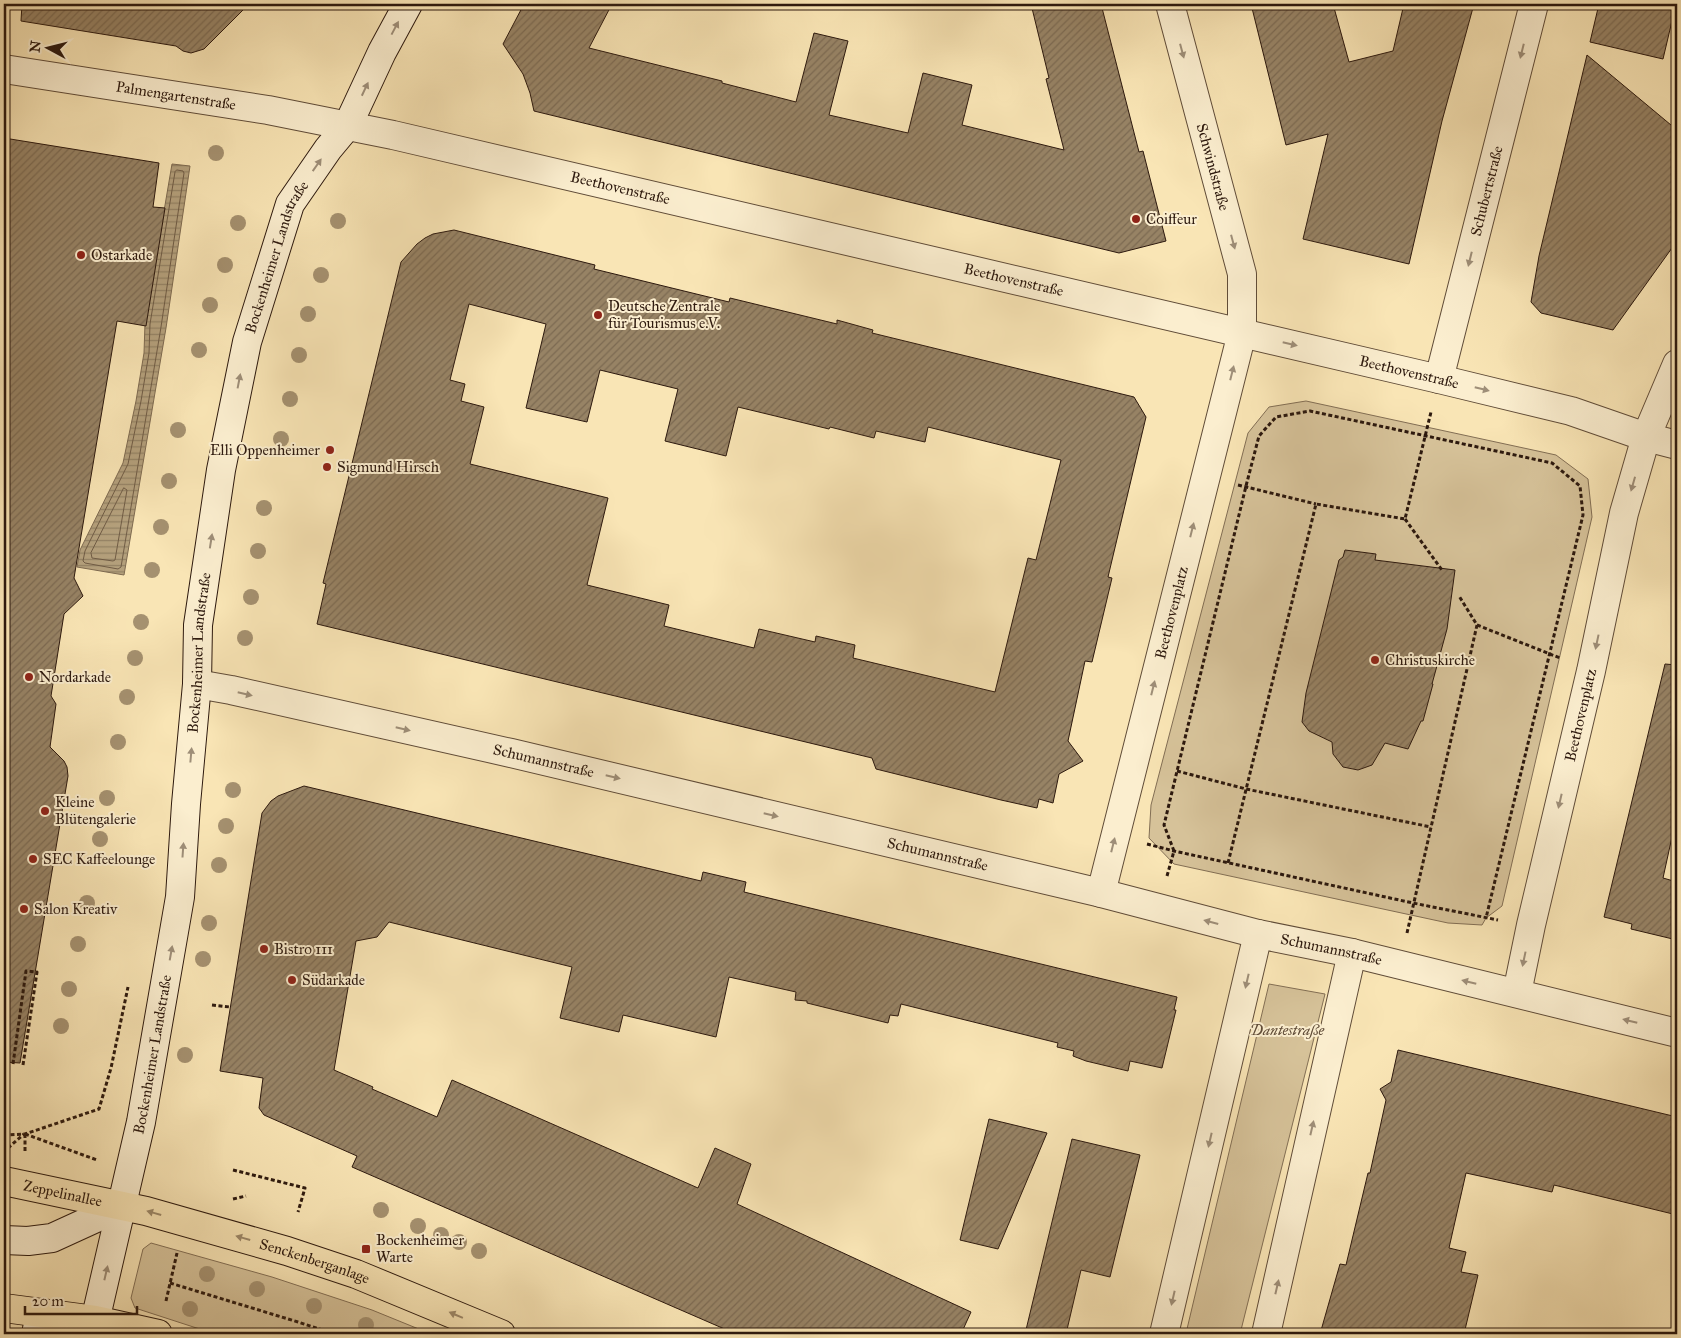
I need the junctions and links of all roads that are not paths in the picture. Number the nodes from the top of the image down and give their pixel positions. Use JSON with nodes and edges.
{"nodes":[{"id":1,"x":408,"y":4,"type":"edge"},
{"id":2,"x":1170,"y":4,"type":"edge"},
{"id":3,"x":1534,"y":4,"type":"edge"},
{"id":4,"x":4,"y":69,"type":"edge"},
{"id":5,"x":348,"y":125,"type":"junction"},
{"id":6,"x":1242,"y":333,"type":"junction"},
{"id":7,"x":1677,"y":364,"type":"edge"},
{"id":8,"x":1439,"y":379,"type":"junction"},
{"id":9,"x":1646,"y":437,"type":"junction"},
{"id":10,"x":1677,"y":445,"type":"edge"},
{"id":11,"x":197,"y":684,"type":"junction"},
{"id":12,"x":1102,"y":893,"type":"junction"},
{"id":13,"x":1258,"y":934,"type":"junction"},
{"id":14,"x":1352,"y":953,"type":"junction"},
{"id":15,"x":1517,"y":994,"type":"junction"},
{"id":16,"x":1677,"y":1033,"type":"edge"},
{"id":17,"x":4,"y":1181,"type":"edge"},
{"id":18,"x":122,"y":1206,"type":"junction"},
{"id":19,"x":4,"y":1240,"type":"edge"},
{"id":20,"x":4,"y":1308,"type":"edge"},
{"id":21,"x":38,"y":1324,"type":"edge"},
{"id":22,"x":93,"y":1327,"type":"edge"},
{"id":23,"x":158,"y":1334,"type":"edge"},
{"id":24,"x":501,"y":1334,"type":"edge"},
{"id":25,"x":1164,"y":1334,"type":"edge"},
{"id":26,"x":1266,"y":1334,"type":"edge"}],
"edges":[{"from":5,"to":1,"type":"street","name":"Bockenheimer Landstraße","one_way":true},
{"from":2,"to":6,"type":"street","name":"Schwindstraße","one_way":true},
{"from":3,"to":8,"type":"street","name":"Schubertstraße","one_way":true},
{"from":4,"to":5,"type":"street","name":"Palmengartenstraße"},
{"from":5,"to":6,"type":"street","name":"Beethovenstraße"},
{"from":11,"to":5,"type":"street","name":"Bockenheimer Landstraße","one_way":true},
{"from":6,"to":8,"type":"street","name":"Beethovenstraße","one_way":true},
{"from":12,"to":6,"type":"street","name":"Beethovenplatz","one_way":true},
{"from":7,"to":9,"type":"street","name":"Beethovenplatz"},
{"from":8,"to":9,"type":"street","name":"Beethovenstraße","one_way":true},
{"from":9,"to":10,"type":"street","name":"Beethovenstraße"},
{"from":9,"to":15,"type":"street","name":"Beethovenplatz","one_way":true},
{"from":11,"to":12,"type":"street","name":"Schumannstraße","one_way":true},
{"from":18,"to":11,"type":"street","name":"Bockenheimer Landstraße","one_way":true},
{"from":13,"to":12,"type":"street","name":"Schumannstraße","one_way":true},
{"from":13,"to":14,"type":"street","name":"Schumannstraße"},
{"from":13,"to":25,"type":"street","one_way":true},
{"from":15,"to":14,"type":"street","name":"Schumannstraße","one_way":true},
{"from":26,"to":14,"type":"street","one_way":true},
{"from":16,"to":15,"type":"street","name":"Schumannstraße","one_way":true},
{"from":17,"to":18,"type":"main road","name":"Zeppelinallee"},
{"from":18,"to":19,"type":"street"},
{"from":22,"to":18,"type":"street","name":"Bockenheimer Landstraße","one_way":true},
{"from":24,"to":18,"type":"main road","name":"Senckenberganlage","one_way":true},
{"from":20,"to":21,"type":"main road"},
{"from":21,"to":22,"type":"main road"},
{"from":22,"to":23,"type":"main road"}]}
